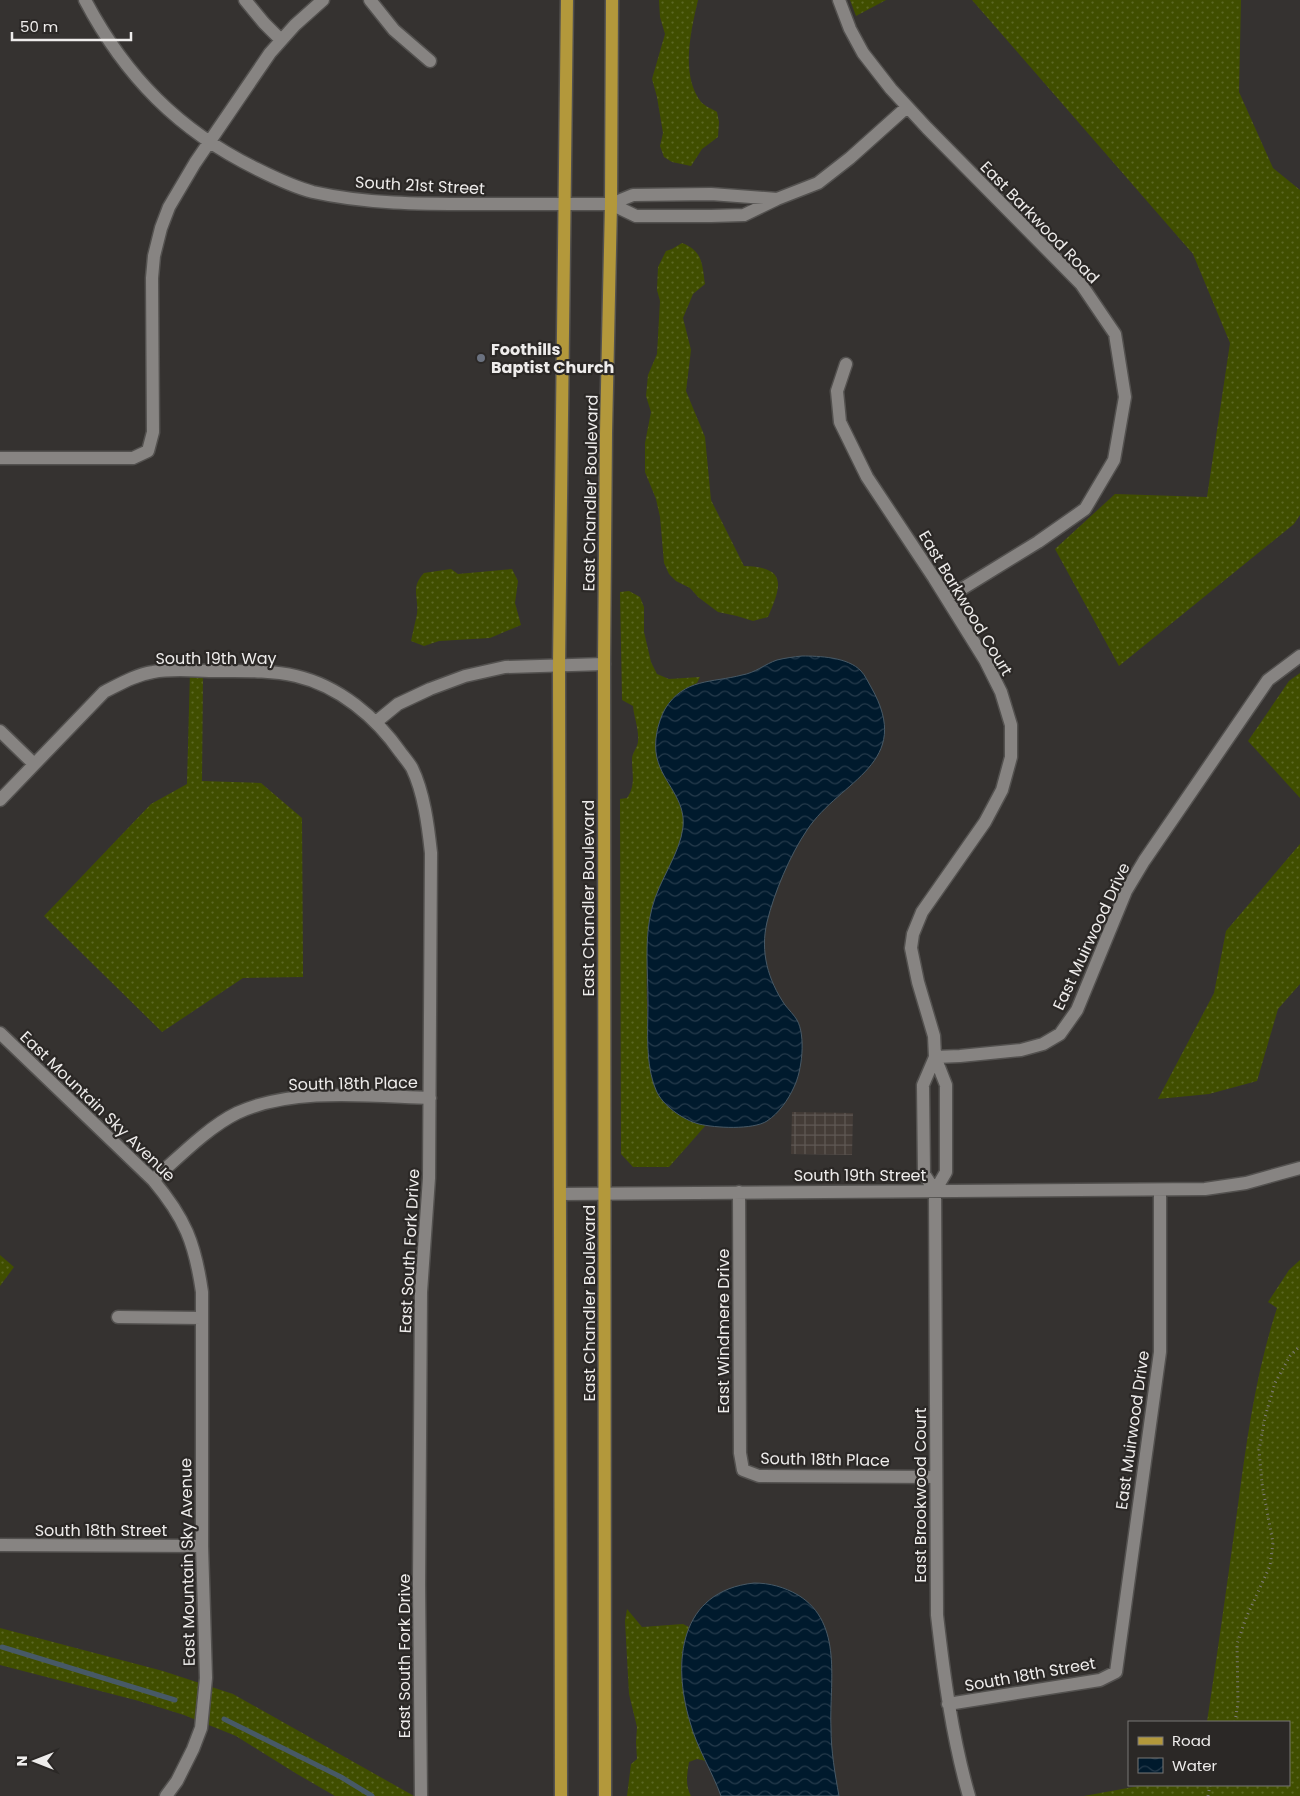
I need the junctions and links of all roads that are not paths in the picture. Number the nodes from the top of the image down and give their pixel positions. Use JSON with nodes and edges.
{"nodes":[{"id":1,"x":85,"y":0,"type":"edge"},
{"id":2,"x":245,"y":0,"type":"edge"},
{"id":3,"x":323,"y":0,"type":"edge"},
{"id":4,"x":370,"y":0,"type":"edge"},
{"id":5,"x":568,"y":0,"type":"edge"},
{"id":6,"x":612,"y":0,"type":"edge"},
{"id":7,"x":839,"y":0,"type":"edge"},
{"id":8,"x":281,"y":40,"type":"junction"},
{"id":9,"x":430,"y":61,"type":"dead end"},
{"id":10,"x":907,"y":107,"type":"junction"},
{"id":11,"x":209,"y":142,"type":"junction"},
{"id":12,"x":777,"y":199,"type":"junction"},
{"id":13,"x":565,"y":204,"type":"junction"},
{"id":14,"x":611,"y":204,"type":"junction"},
{"id":15,"x":846,"y":364,"type":"dead end"},
{"id":16,"x":0,"y":458,"type":"edge"},
{"id":17,"x":947,"y":598,"type":"junction"},
{"id":18,"x":1300,"y":656,"type":"edge"},
{"id":19,"x":604,"y":664,"type":"junction"},
{"id":20,"x":560,"y":665,"type":"junction"},
{"id":21,"x":376,"y":722,"type":"junction"},
{"id":22,"x":0,"y":731,"type":"edge"},
{"id":23,"x":34,"y":764,"type":"junction"},
{"id":24,"x":0,"y":800,"type":"edge"},
{"id":25,"x":0,"y":1033,"type":"edge"},
{"id":26,"x":936,"y":1056,"type":"junction"},
{"id":27,"x":430,"y":1098,"type":"junction"},
{"id":28,"x":1300,"y":1168,"type":"edge"},
{"id":29,"x":153,"y":1180,"type":"junction"},
{"id":30,"x":1160,"y":1190,"type":"junction"},
{"id":31,"x":936,"y":1191,"type":"junction"},
{"id":32,"x":739,"y":1192,"type":"junction"},
{"id":33,"x":561,"y":1194,"type":"junction"},
{"id":34,"x":605,"y":1194,"type":"junction"},
{"id":35,"x":118,"y":1317,"type":"dead end"},
{"id":36,"x":202,"y":1318,"type":"junction"},
{"id":37,"x":743,"y":1470,"type":"joint"},
{"id":38,"x":936,"y":1477,"type":"junction"},
{"id":39,"x":0,"y":1546,"type":"edge"},
{"id":40,"x":202,"y":1546,"type":"junction"},
{"id":41,"x":1116,"y":1672,"type":"joint"},
{"id":42,"x":948,"y":1704,"type":"junction"},
{"id":43,"x":166,"y":1796,"type":"edge"},
{"id":44,"x":421,"y":1796,"type":"edge"},
{"id":45,"x":561,"y":1796,"type":"edge"},
{"id":46,"x":605,"y":1796,"type":"edge"},
{"id":47,"x":969,"y":1796,"type":"edge"}],
"edges":[{"from":1,"to":11,"type":"street","name":"South 21st Street"},
{"from":2,"to":8,"type":"street"},
{"from":3,"to":8,"type":"street"},
{"from":4,"to":9,"type":"street"},
{"from":5,"to":13,"type":"main road","name":"East Chandler Boulevard"},
{"from":6,"to":14,"type":"main road","name":"East Chandler Boulevard"},
{"from":7,"to":10,"type":"street","name":"East Barkwood Road"},
{"from":8,"to":11,"type":"street"},
{"from":10,"to":12,"type":"street","name":"South 21st Street"},
{"from":10,"to":17,"type":"street","name":"East Barkwood Road"},
{"from":11,"to":13,"type":"street","name":"South 21st Street"},
{"from":11,"to":16,"type":"street"},
{"from":12,"to":14,"type":"street","name":"South 21st Street"},
{"from":12,"to":14,"type":"street","name":"South 21st Street"},
{"from":13,"to":14,"type":"street","name":"South 21st Street"},
{"from":13,"to":20,"type":"main road","name":"East Chandler Boulevard"},
{"from":14,"to":19,"type":"main road","name":"East Chandler Boulevard"},
{"from":15,"to":17,"type":"street","name":"East Barkwood Court"},
{"from":17,"to":26,"type":"street","name":"East Barkwood Court"},
{"from":18,"to":26,"type":"street","name":"East Muirwood Drive"},
{"from":19,"to":20,"type":"street"},
{"from":19,"to":34,"type":"main road","name":"East Chandler Boulevard"},
{"from":20,"to":21,"type":"street"},
{"from":20,"to":33,"type":"main road","name":"East Chandler Boulevard"},
{"from":21,"to":23,"type":"street","name":"South 19th Way"},
{"from":21,"to":27,"type":"street","name":"East South Fork Drive"},
{"from":22,"to":23,"type":"street"},
{"from":23,"to":24,"type":"street","name":"South 19th Way"},
{"from":25,"to":29,"type":"street","name":"East Mountain Sky Avenue"},
{"from":26,"to":31,"type":"street","name":"East Barkwood Court"},
{"from":26,"to":31,"type":"street"},
{"from":27,"to":29,"type":"street","name":"South 18th Place"},
{"from":27,"to":44,"type":"street","name":"East South Fork Drive"},
{"from":28,"to":30,"type":"street","name":"South 19th Street"},
{"from":29,"to":36,"type":"street","name":"East Mountain Sky Avenue"},
{"from":30,"to":31,"type":"street","name":"South 19th Street"},
{"from":30,"to":41,"type":"street","name":"East Muirwood Drive"},
{"from":31,"to":32,"type":"street","name":"South 19th Street"},
{"from":31,"to":38,"type":"street","name":"East Brookwood Court"},
{"from":32,"to":34,"type":"street","name":"South 19th Street"},
{"from":32,"to":37,"type":"street","name":"East Windmere Drive"},
{"from":33,"to":34,"type":"street","name":"South 19th Street"},
{"from":33,"to":45,"type":"main road","name":"East Chandler Boulevard"},
{"from":34,"to":46,"type":"main road","name":"East Chandler Boulevard"},
{"from":35,"to":36,"type":"street"},
{"from":36,"to":40,"type":"street","name":"East Mountain Sky Avenue"},
{"from":37,"to":38,"type":"street","name":"South 18th Place"},
{"from":38,"to":42,"type":"street","name":"East Brookwood Court"},
{"from":39,"to":40,"type":"street","name":"South 18th Street"},
{"from":40,"to":43,"type":"street","name":"East Mountain Sky Avenue"},
{"from":41,"to":42,"type":"street","name":"South 18th Street"},
{"from":42,"to":47,"type":"street","name":"East Brookwood Court"}]}
